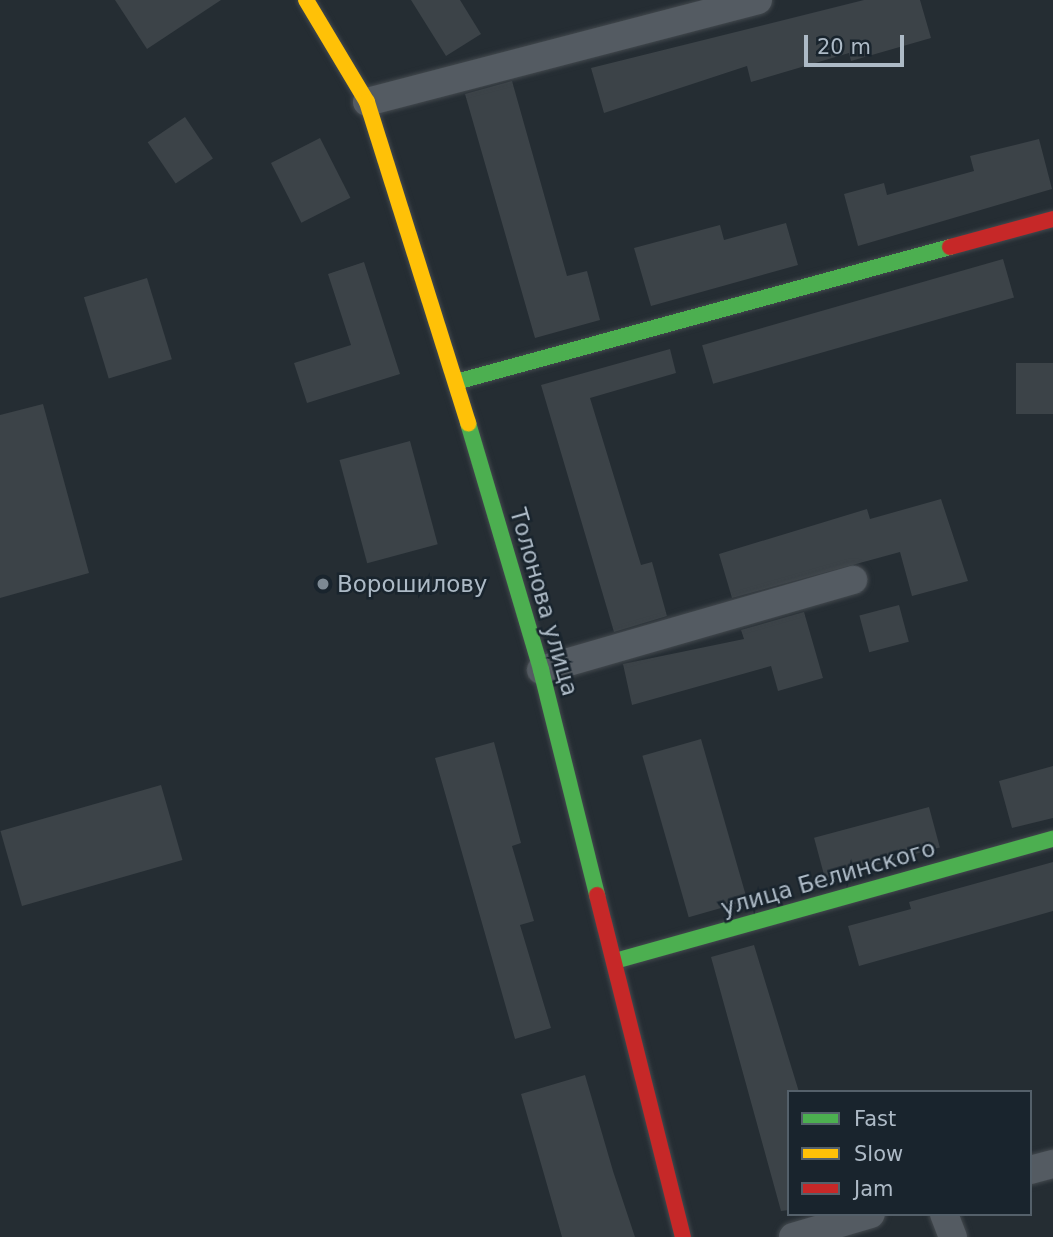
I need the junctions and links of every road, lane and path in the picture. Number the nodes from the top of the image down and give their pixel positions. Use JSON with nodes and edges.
{"nodes":[{"id":1,"x":306,"y":0,"type":"edge"},
{"id":2,"x":758,"y":0,"type":"edge"},
{"id":3,"x":367,"y":102,"type":"junction"},
{"id":4,"x":1053,"y":219,"type":"edge"},
{"id":5,"x":456,"y":382,"type":"junction"},
{"id":6,"x":853,"y":580,"type":"dead end"},
{"id":7,"x":541,"y":670,"type":"junction"},
{"id":8,"x":1053,"y":839,"type":"edge"},
{"id":9,"x":615,"y":961,"type":"junction"},
{"id":10,"x":1053,"y":1164,"type":"edge"},
{"id":11,"x":1032,"y":1169,"type":"edge"},
{"id":12,"x":864,"y":1216,"type":"edge"},
{"id":13,"x":945,"y":1216,"type":"edge"},
{"id":14,"x":683,"y":1237,"type":"edge"},
{"id":15,"x":793,"y":1237,"type":"edge"},
{"id":16,"x":953,"y":1237,"type":"edge"}],
"edges":[{"from":1,"to":3,"type":"main road","name":"Толонова улица"},
{"from":2,"to":3,"type":"street"},
{"from":3,"to":5,"type":"main road","name":"Толонова улица"},
{"from":4,"to":5,"type":"main road"},
{"from":5,"to":7,"type":"main road","name":"Толонова улица"},
{"from":6,"to":7,"type":"street"},
{"from":7,"to":9,"type":"main road","name":"Толонова улица"},
{"from":8,"to":9,"type":"main road","name":"улица Белинского"},
{"from":9,"to":14,"type":"main road","name":"Толонова улица"},
{"from":10,"to":11,"type":"street"},
{"from":12,"to":15,"type":"street"},
{"from":13,"to":16,"type":"street"}]}
